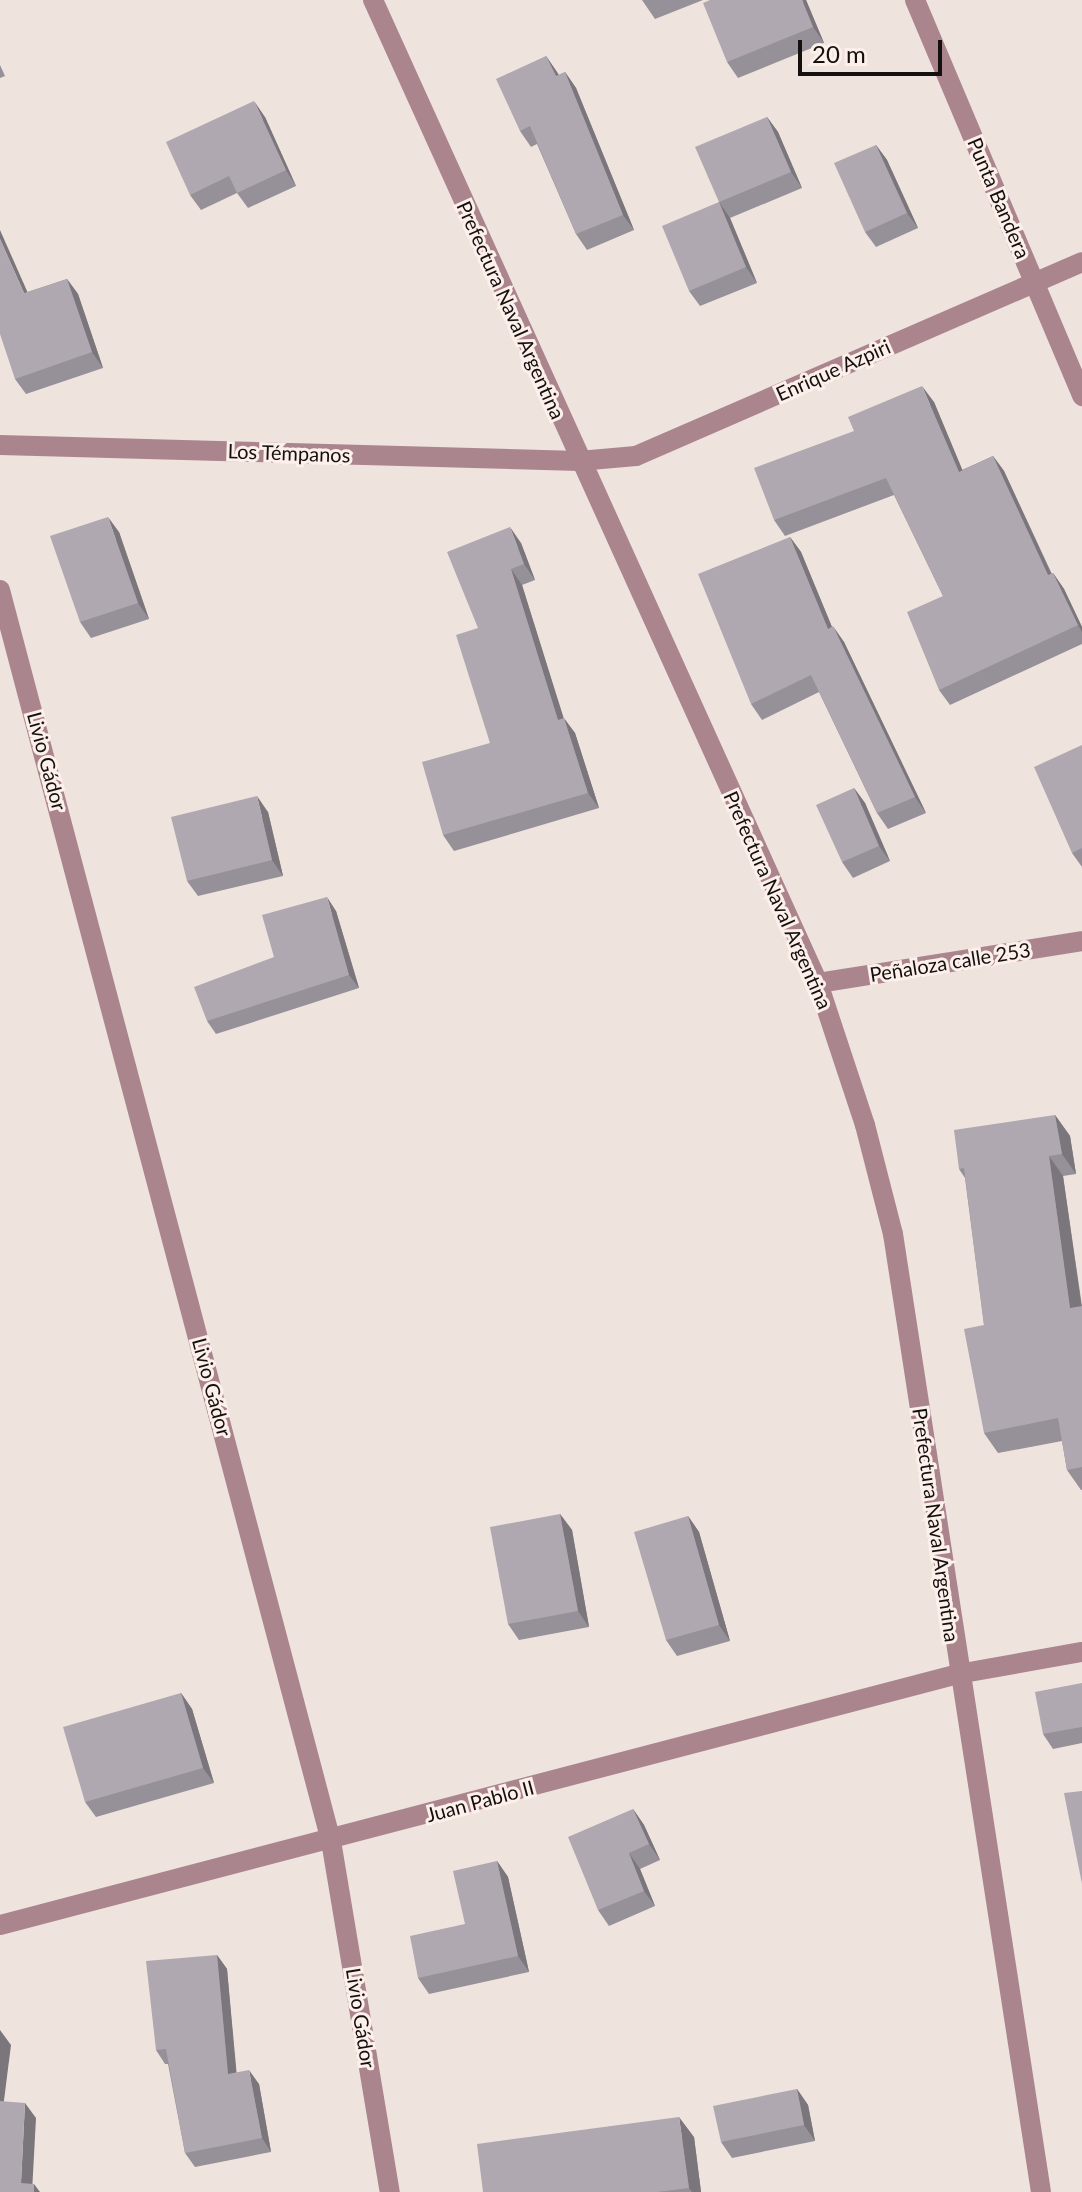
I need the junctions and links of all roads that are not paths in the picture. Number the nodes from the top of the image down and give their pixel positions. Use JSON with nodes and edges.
{"nodes":[{"id":1,"x":373,"y":0,"type":"edge"},
{"id":2,"x":915,"y":0,"type":"edge"},
{"id":3,"x":1082,"y":262,"type":"edge"},
{"id":4,"x":1034,"y":281,"type":"junction"},
{"id":5,"x":1082,"y":396,"type":"edge"},
{"id":6,"x":0,"y":445,"type":"edge"},
{"id":7,"x":579,"y":461,"type":"junction"},
{"id":8,"x":0,"y":590,"type":"edge"},
{"id":9,"x":1082,"y":941,"type":"edge"},
{"id":10,"x":818,"y":983,"type":"junction"},
{"id":11,"x":1082,"y":1652,"type":"edge"},
{"id":12,"x":958,"y":1674,"type":"junction"},
{"id":13,"x":331,"y":1841,"type":"junction"},
{"id":14,"x":0,"y":1925,"type":"edge"},
{"id":15,"x":390,"y":2192,"type":"edge"},
{"id":16,"x":1041,"y":2192,"type":"edge"}],
"edges":[{"from":1,"to":7,"type":"street","name":"Prefectura Naval Argentina"},
{"from":2,"to":4,"type":"street","name":"Punta Bandera"},
{"from":3,"to":4,"type":"street","name":"Enrique Azpiri"},
{"from":4,"to":5,"type":"street","name":"Punta Bandera"},
{"from":4,"to":7,"type":"street","name":"Enrique Azpiri"},
{"from":6,"to":7,"type":"street","name":"Los Témpanos"},
{"from":7,"to":10,"type":"street","name":"Prefectura Naval Argentina"},
{"from":8,"to":13,"type":"street","name":"Livio Gádor"},
{"from":9,"to":10,"type":"street","name":"Peñaloza calle 253"},
{"from":10,"to":12,"type":"street","name":"Prefectura Naval Argentina"},
{"from":11,"to":12,"type":"street","name":"Juan Pablo II"},
{"from":12,"to":13,"type":"street","name":"Juan Pablo II"},
{"from":12,"to":16,"type":"street","name":"Prefectura Naval Argentina"},
{"from":13,"to":14,"type":"street","name":"Juan Pablo II"},
{"from":13,"to":15,"type":"street","name":"Livio Gádor"}]}
